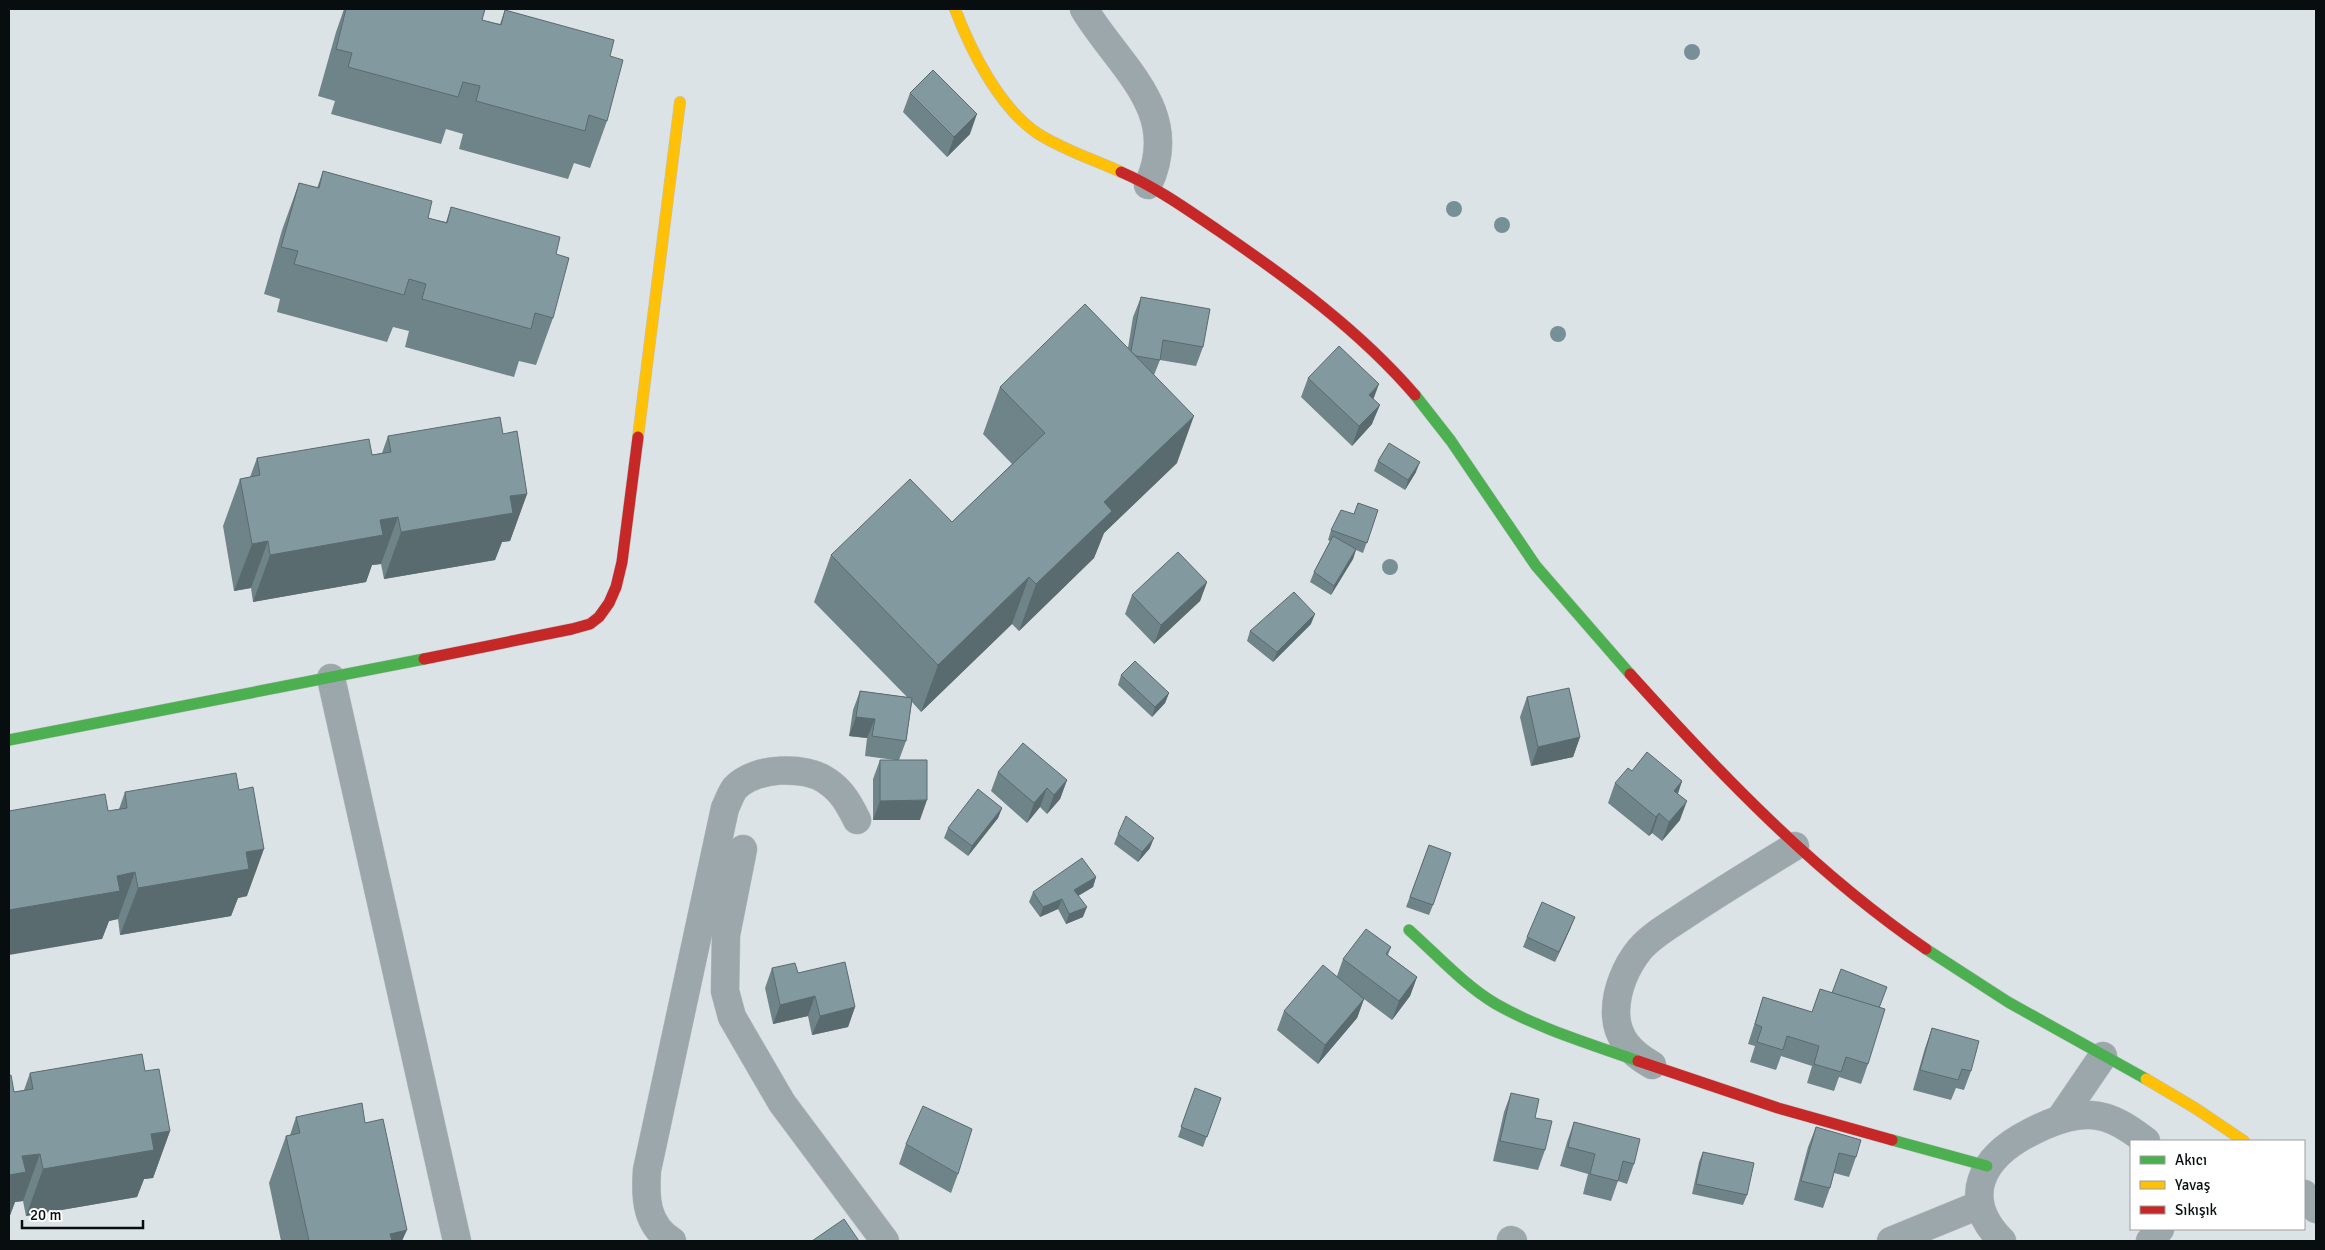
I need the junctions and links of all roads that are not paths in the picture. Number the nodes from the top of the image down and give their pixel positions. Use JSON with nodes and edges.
{"nodes":[{"id":1,"x":954,"y":9,"type":"edge"},
{"id":2,"x":1084,"y":9,"type":"edge"},
{"id":3,"x":680,"y":102,"type":"dead end"},
{"id":4,"x":1148,"y":185,"type":"junction"},
{"id":5,"x":331,"y":678,"type":"junction"},
{"id":6,"x":9,"y":740,"type":"edge"},
{"id":7,"x":858,"y":820,"type":"dead end"},
{"id":8,"x":1795,"y":846,"type":"junction"},
{"id":9,"x":743,"y":849,"type":"dead end"},
{"id":10,"x":1409,"y":930,"type":"dead end"},
{"id":11,"x":1616,"y":1007,"type":"junction"},
{"id":12,"x":1562,"y":1034,"type":"junction"},
{"id":13,"x":2103,"y":1056,"type":"junction"},
{"id":14,"x":1659,"y":1069,"type":"junction"},
{"id":15,"x":2060,"y":1119,"type":"junction"},
{"id":16,"x":2145,"y":1140,"type":"edge"},
{"id":17,"x":2242,"y":1140,"type":"edge"},
{"id":18,"x":1987,"y":1166,"type":"junction"},
{"id":19,"x":2305,"y":1195,"type":"edge"},
{"id":20,"x":1979,"y":1205,"type":"junction"},
{"id":21,"x":2316,"y":1209,"type":"edge"},
{"id":22,"x":2159,"y":1230,"type":"edge"},
{"id":23,"x":457,"y":1241,"type":"edge"},
{"id":24,"x":672,"y":1241,"type":"edge"},
{"id":25,"x":885,"y":1241,"type":"edge"},
{"id":26,"x":1891,"y":1241,"type":"edge"},
{"id":27,"x":2002,"y":1241,"type":"edge"},
{"id":28,"x":2150,"y":1241,"type":"edge"}],
"edges":[{"from":1,"to":4,"type":"street"},
{"from":2,"to":4,"type":"street"},
{"from":3,"to":5,"type":"street"},
{"from":4,"to":8,"type":"street"},
{"from":5,"to":6,"type":"street"},
{"from":5,"to":23,"type":"street"},
{"from":7,"to":24,"type":"street"},
{"from":8,"to":11,"type":"street"},
{"from":8,"to":13,"type":"street"},
{"from":9,"to":25,"type":"street"},
{"from":10,"to":12,"type":"street"},
{"from":11,"to":12,"type":"street"},
{"from":11,"to":14,"type":"street"},
{"from":12,"to":14,"type":"street"},
{"from":13,"to":15,"type":"street"},
{"from":13,"to":17,"type":"street"},
{"from":14,"to":18,"type":"street"},
{"from":15,"to":16,"type":"street"},
{"from":15,"to":18,"type":"street"},
{"from":18,"to":20,"type":"street"},
{"from":19,"to":21,"type":"street"},
{"from":20,"to":26,"type":"street"},
{"from":20,"to":27,"type":"street"},
{"from":22,"to":28,"type":"street"}]}
